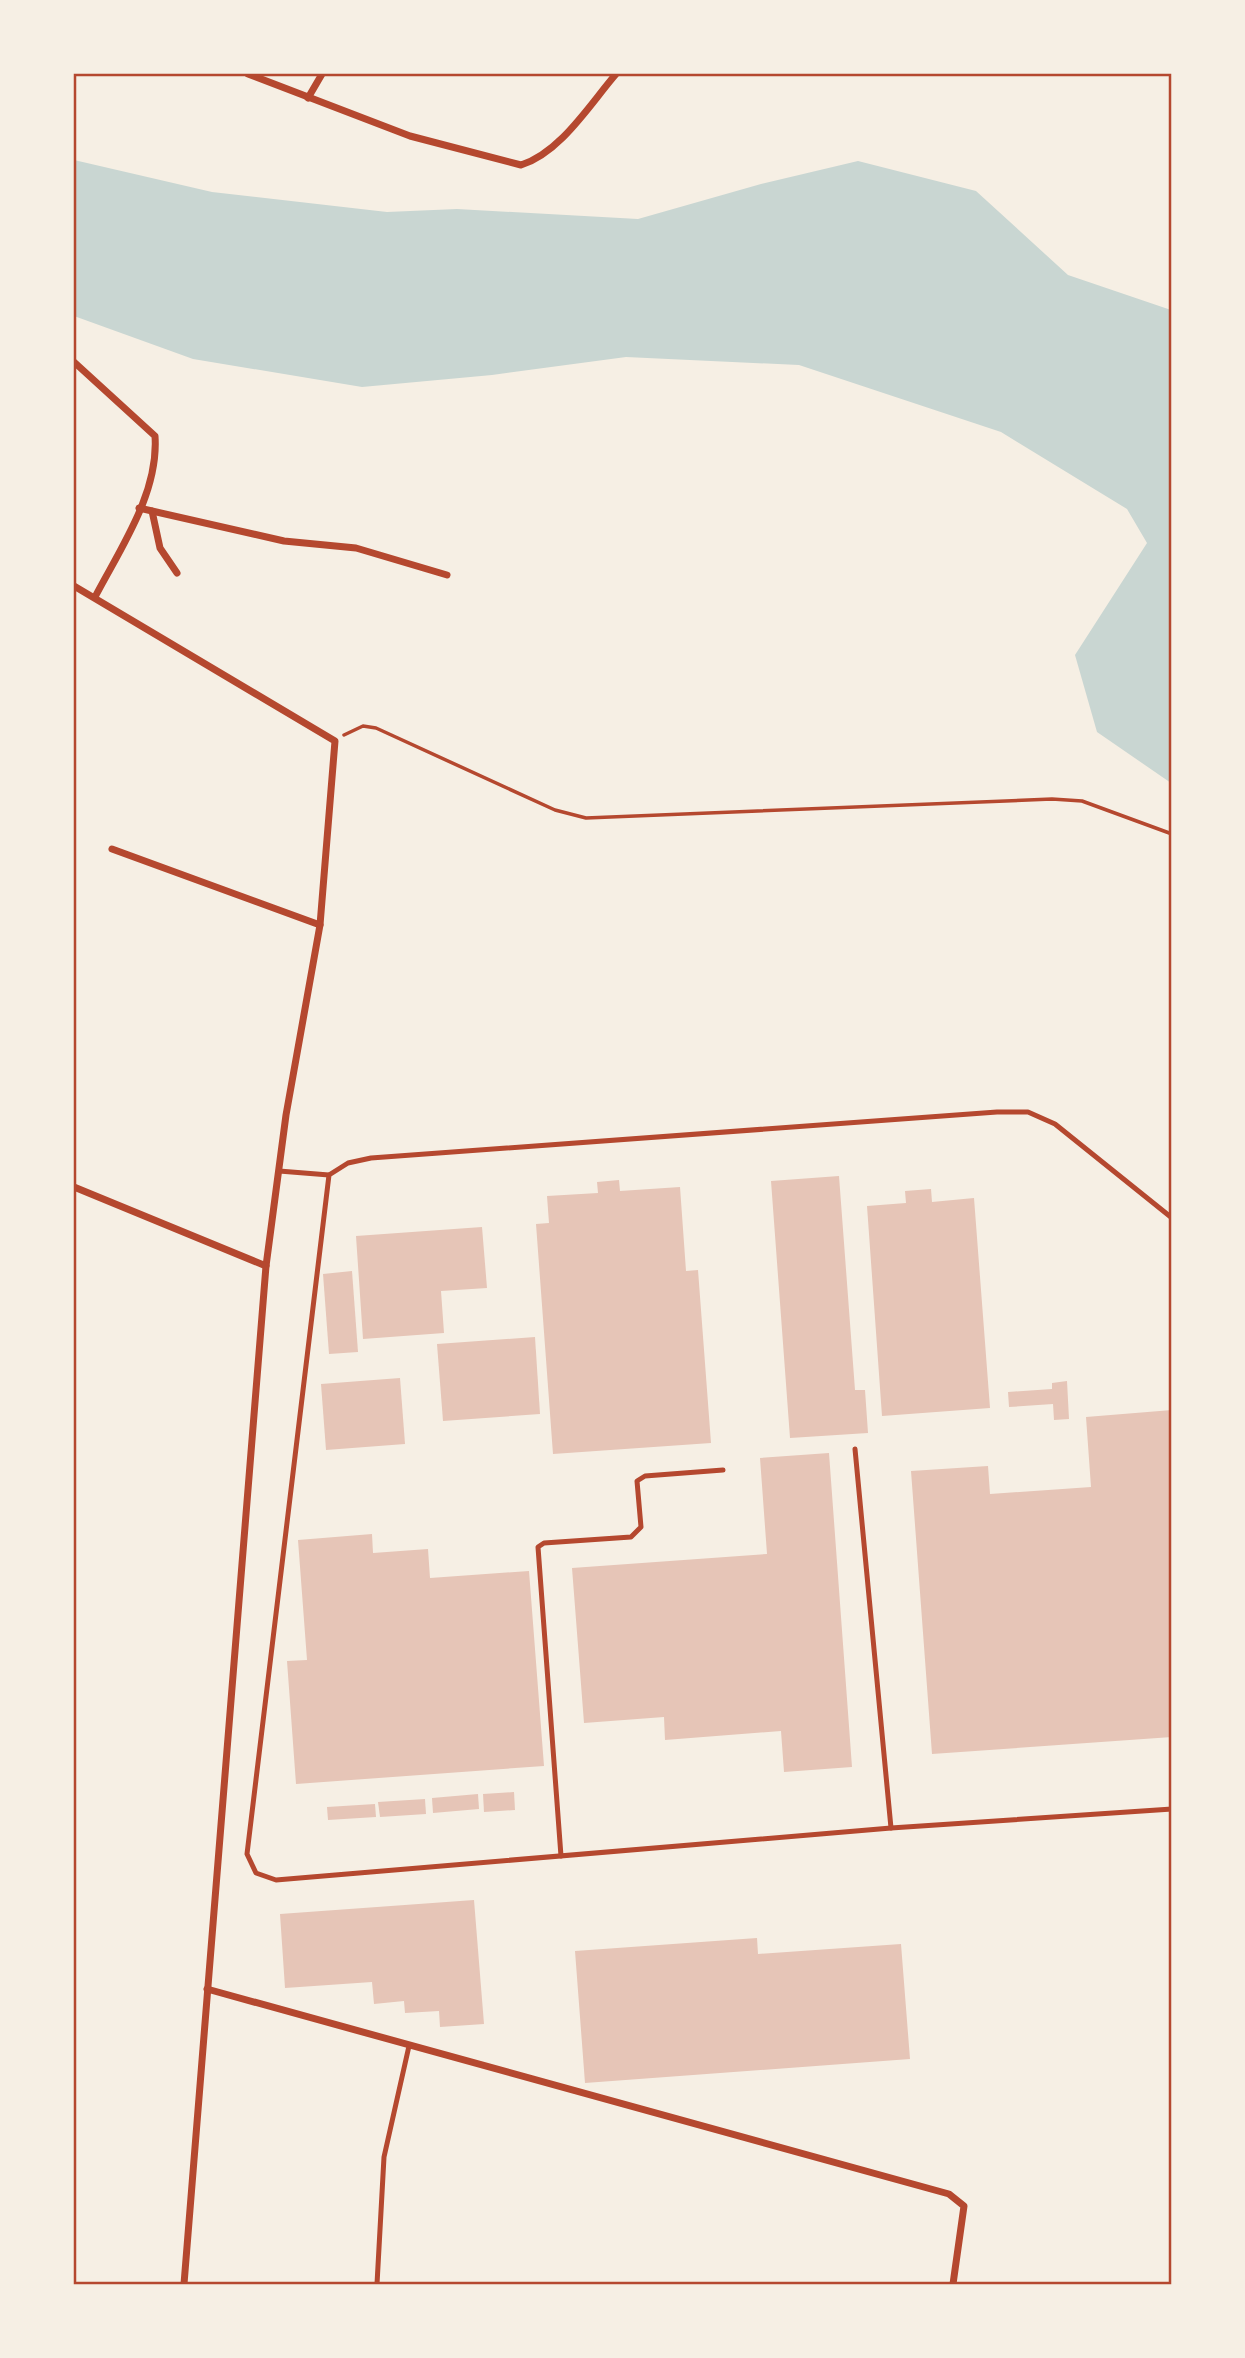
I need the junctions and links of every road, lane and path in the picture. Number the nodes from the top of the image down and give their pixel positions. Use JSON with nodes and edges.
{"nodes":[{"id":1,"x":248,"y":74,"type":"edge"},
{"id":2,"x":322,"y":74,"type":"edge"},
{"id":3,"x":615,"y":74,"type":"edge"},
{"id":4,"x":308,"y":98,"type":"junction"},
{"id":5,"x":74,"y":362,"type":"edge"},
{"id":6,"x":139,"y":509,"type":"junction"},
{"id":7,"x":152,"y":511,"type":"junction"},
{"id":8,"x":177,"y":573,"type":"dead end"},
{"id":9,"x":447,"y":575,"type":"dead end"},
{"id":10,"x":74,"y":586,"type":"edge"},
{"id":11,"x":94,"y":597,"type":"junction"},
{"id":12,"x":335,"y":741,"type":"junction"},
{"id":13,"x":1171,"y":834,"type":"edge"},
{"id":14,"x":112,"y":849,"type":"dead end"},
{"id":15,"x":320,"y":925,"type":"junction"},
{"id":16,"x":279,"y":1171,"type":"junction"},
{"id":17,"x":329,"y":1175,"type":"junction"},
{"id":18,"x":74,"y":1187,"type":"edge"},
{"id":19,"x":1171,"y":1218,"type":"edge"},
{"id":20,"x":266,"y":1266,"type":"junction"},
{"id":21,"x":855,"y":1449,"type":"dead end"},
{"id":22,"x":723,"y":1470,"type":"dead end"},
{"id":23,"x":1171,"y":1809,"type":"edge"},
{"id":24,"x":891,"y":1828,"type":"junction"},
{"id":25,"x":561,"y":1856,"type":"junction"},
{"id":26,"x":207,"y":1989,"type":"junction"},
{"id":27,"x":409,"y":2046,"type":"junction"},
{"id":28,"x":184,"y":2284,"type":"edge"},
{"id":29,"x":377,"y":2284,"type":"edge"},
{"id":30,"x":953,"y":2284,"type":"edge"}],
"edges":[{"from":1,"to":4,"type":"street"},
{"from":2,"to":4,"type":"street"},
{"from":3,"to":4,"type":"street"},
{"from":5,"to":6,"type":"street"},
{"from":6,"to":7,"type":"street"},
{"from":6,"to":11,"type":"street"},
{"from":7,"to":8,"type":"street"},
{"from":7,"to":9,"type":"street"},
{"from":10,"to":11,"type":"street"},
{"from":11,"to":12,"type":"street"},
{"from":12,"to":13,"type":"path"},
{"from":12,"to":15,"type":"street"},
{"from":14,"to":15,"type":"street"},
{"from":15,"to":16,"type":"street"},
{"from":16,"to":17,"type":"lane"},
{"from":16,"to":20,"type":"street"},
{"from":17,"to":19,"type":"lane"},
{"from":17,"to":25,"type":"lane"},
{"from":18,"to":20,"type":"street"},
{"from":20,"to":26,"type":"street"},
{"from":21,"to":24,"type":"lane"},
{"from":22,"to":25,"type":"lane"},
{"from":23,"to":24,"type":"lane"},
{"from":24,"to":25,"type":"lane"},
{"from":26,"to":27,"type":"street"},
{"from":26,"to":28,"type":"street"},
{"from":27,"to":29,"type":"lane"},
{"from":27,"to":30,"type":"street"}]}
